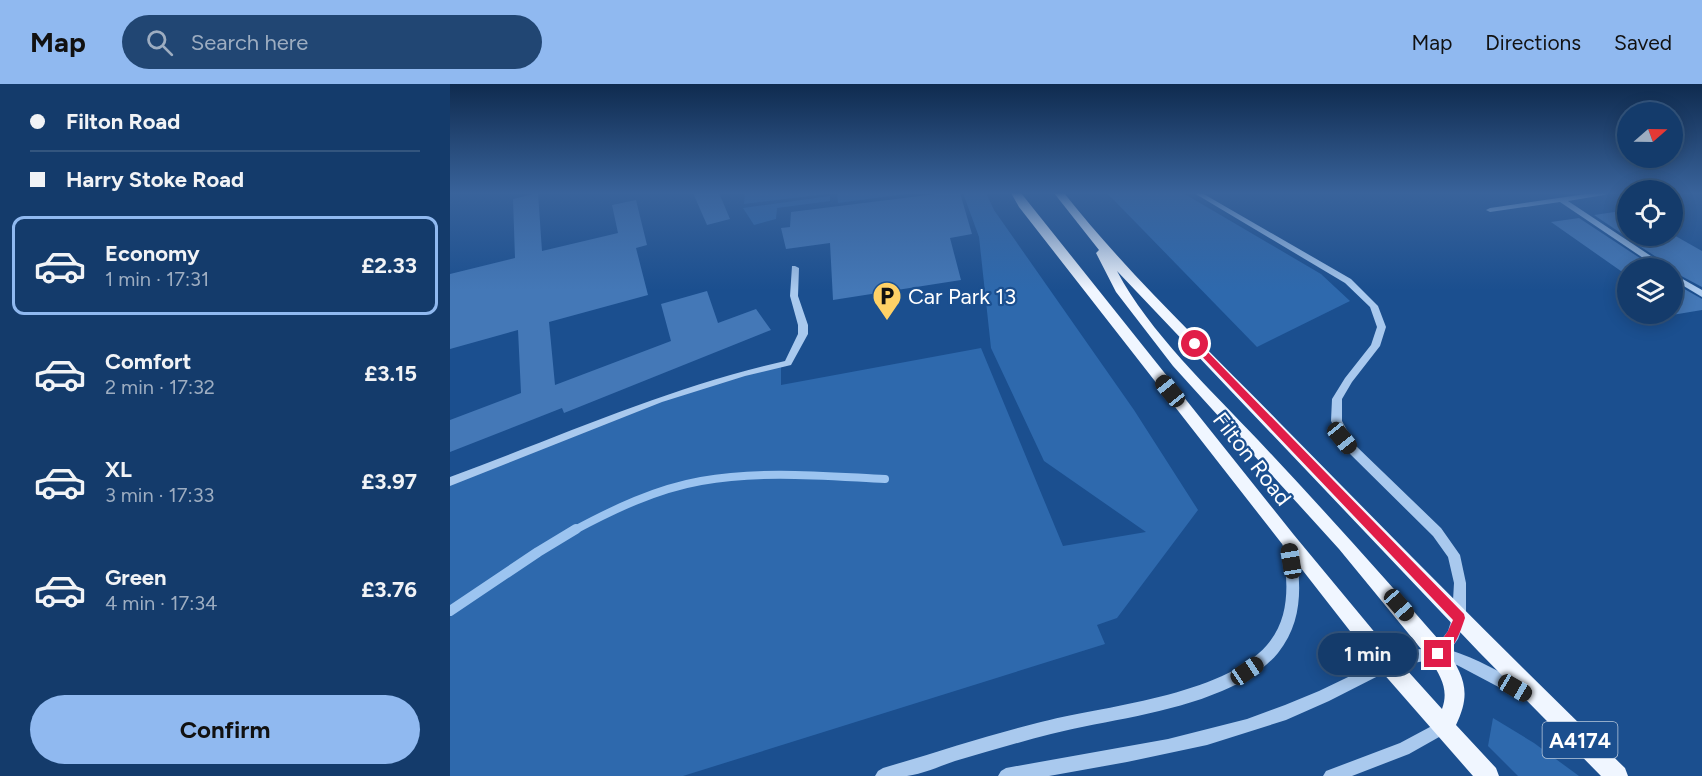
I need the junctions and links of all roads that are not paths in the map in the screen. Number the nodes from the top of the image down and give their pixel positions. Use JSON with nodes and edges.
{"nodes":[{"id":1,"x":1039,"y":225,"type":"edge"},
{"id":2,"x":1085,"y":225,"type":"edge"},
{"id":3,"x":1252,"y":225,"type":"edge"},
{"id":4,"x":1599,"y":225,"type":"edge"},
{"id":5,"x":1090,"y":232,"type":"junction"},
{"id":6,"x":1648,"y":258,"type":"edge"},
{"id":7,"x":795,"y":268,"type":"dead end"},
{"id":8,"x":1683,"y":285,"type":"edge"},
{"id":9,"x":1702,"y":294,"type":"edge"},
{"id":10,"x":450,"y":482,"type":"edge"},
{"id":11,"x":1288,"y":540,"type":"junction"},
{"id":12,"x":1459,"y":618,"type":"junction"},
{"id":13,"x":1438,"y":654,"type":"junction"},
{"id":14,"x":1389,"y":665,"type":"junction"},
{"id":15,"x":1544,"y":705,"type":"junction"},
{"id":16,"x":1443,"y":727,"type":"junction"},
{"id":17,"x":883,"y":776,"type":"edge"},
{"id":18,"x":1006,"y":776,"type":"edge"},
{"id":19,"x":1331,"y":776,"type":"edge"},
{"id":20,"x":1488,"y":776,"type":"edge"},
{"id":21,"x":1617,"y":776,"type":"edge"}],
"edges":[{"from":1,"to":11,"type":"main road","name":"Filton Road"},
{"from":2,"to":5,"type":"main road","name":"Filton Road","number":"A4174"},
{"from":3,"to":12,"type":"street"},
{"from":4,"to":6,"type":"street"},
{"from":5,"to":12,"type":"main road","name":"Filton Road","number":"A4174"},
{"from":5,"to":13,"type":"main road"},
{"from":7,"to":10,"type":"street"},
{"from":8,"to":9,"type":"street"},
{"from":11,"to":14,"type":"main road","name":"Filton Road"},
{"from":11,"to":17,"type":"street"},
{"from":12,"to":13,"type":"street"},
{"from":12,"to":15,"type":"main road","number":"A4174"},
{"from":13,"to":14,"type":"street"},
{"from":13,"to":15,"type":"street"},
{"from":13,"to":16,"type":"main road"},
{"from":14,"to":16,"type":"main road","name":"Filton Road"},
{"from":14,"to":18,"type":"street"},
{"from":15,"to":21,"type":"main road","number":"A4174"},
{"from":16,"to":19,"type":"street"},
{"from":16,"to":20,"type":"main road","name":"Filton Road"}]}
